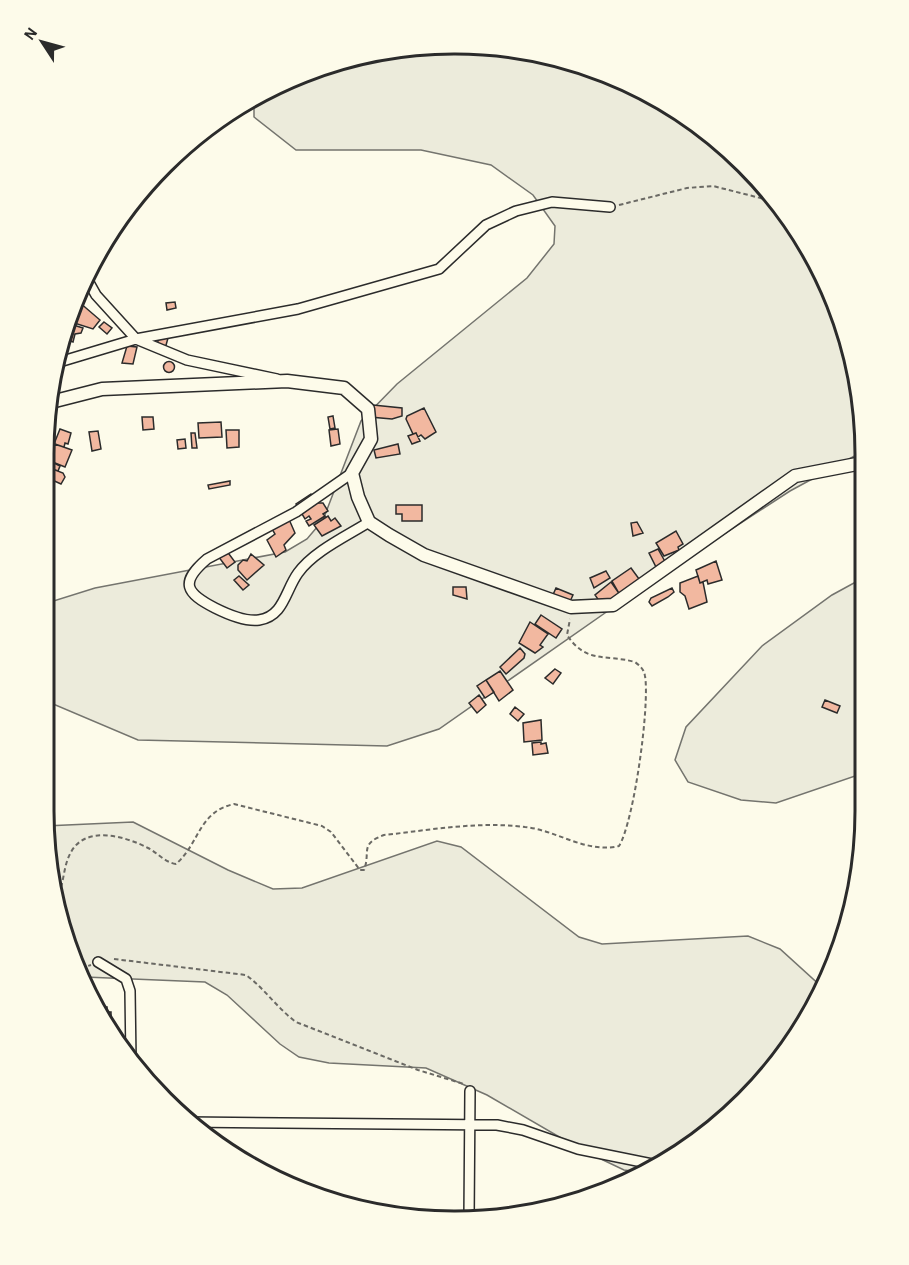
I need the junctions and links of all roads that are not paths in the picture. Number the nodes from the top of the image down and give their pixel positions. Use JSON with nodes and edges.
{"nodes":[{"id":1,"x":610,"y":207,"type":"road end"},
{"id":2,"x":91,"y":286,"type":"edge"},
{"id":3,"x":136,"y":339,"type":"junction"},
{"id":4,"x":66,"y":360,"type":"edge"},
{"id":5,"x":287,"y":381,"type":"junction"},
{"id":6,"x":57,"y":400,"type":"edge"},
{"id":7,"x":855,"y":464,"type":"edge"},
{"id":8,"x":352,"y":473,"type":"junction"},
{"id":9,"x":369,"y":522,"type":"junction"},
{"id":10,"x":98,"y":962,"type":"road end"},
{"id":11,"x":131,"y":1046,"type":"edge"},
{"id":12,"x":470,"y":1091,"type":"road end"},
{"id":13,"x":203,"y":1122,"type":"edge"},
{"id":14,"x":470,"y":1123,"type":"junction"},
{"id":15,"x":645,"y":1163,"type":"edge"},
{"id":16,"x":469,"y":1210,"type":"edge"}],
"edges":[{"from":1,"to":3,"type":"street"},
{"from":2,"to":3,"type":"street"},
{"from":3,"to":4,"type":"street"},
{"from":3,"to":5,"type":"street"},
{"from":5,"to":6,"type":"street"},
{"from":5,"to":8,"type":"street"},
{"from":7,"to":9,"type":"street"},
{"from":8,"to":9,"type":"street"},
{"from":8,"to":9,"type":"street"},
{"from":10,"to":11,"type":"street"},
{"from":12,"to":14,"type":"street"},
{"from":13,"to":14,"type":"street"},
{"from":14,"to":15,"type":"street"},
{"from":14,"to":16,"type":"street"}]}
